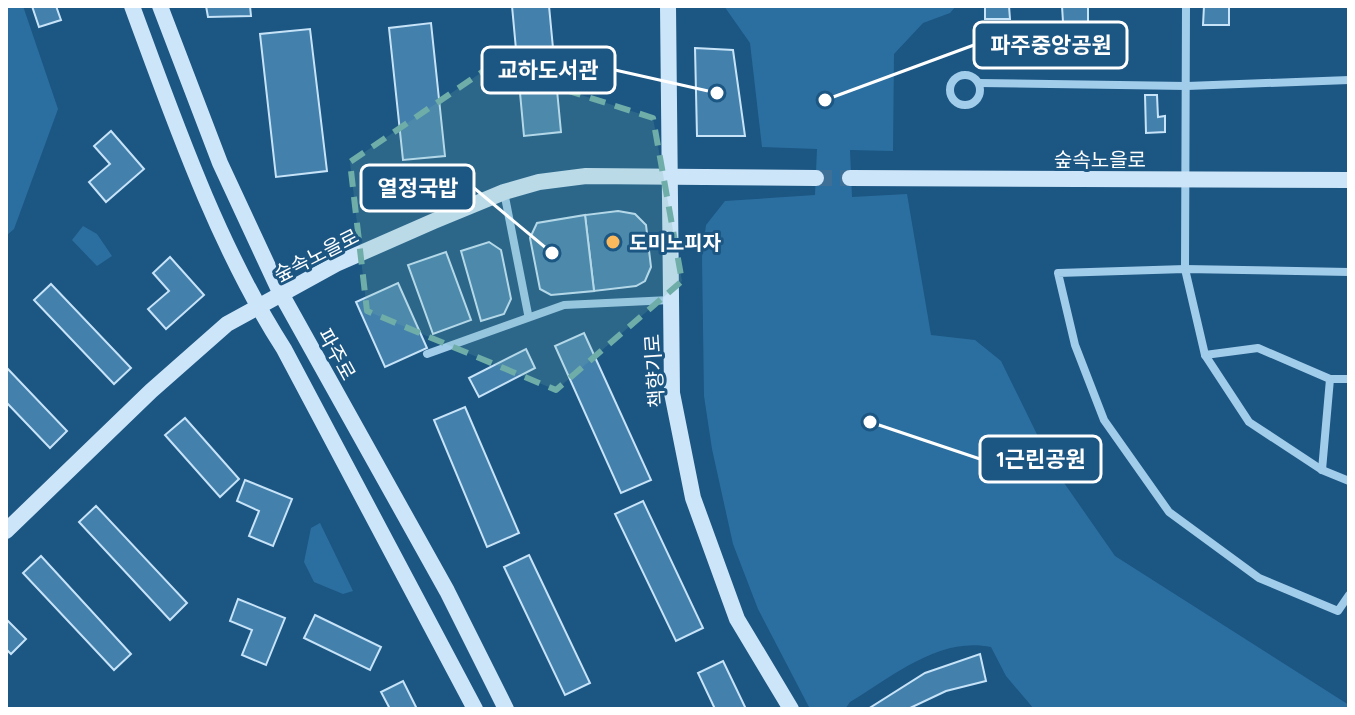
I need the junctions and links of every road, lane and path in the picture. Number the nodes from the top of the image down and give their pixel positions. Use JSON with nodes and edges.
{"nodes":[{"id":1,"x":132,"y":6,"type":"edge"},
{"id":2,"x":160,"y":6,"type":"edge"},
{"id":3,"x":668,"y":6,"type":"edge"},
{"id":4,"x":1186,"y":6,"type":"edge"},
{"id":5,"x":1349,"y":80,"type":"edge"},
{"id":6,"x":979,"y":83,"type":"dead end"},
{"id":7,"x":1187,"y":86,"type":"junction"},
{"id":8,"x":816,"y":178,"type":"tunnel mouth"},
{"id":9,"x":850,"y":178,"type":"tunnel mouth"},
{"id":10,"x":667,"y":179,"type":"junction"},
{"id":11,"x":1188,"y":179,"type":"junction"},
{"id":12,"x":1349,"y":180,"type":"edge"},
{"id":13,"x":504,"y":192,"type":"junction"},
{"id":14,"x":1185,"y":269,"type":"junction"},
{"id":15,"x":1349,"y":272,"type":"edge"},
{"id":16,"x":281,"y":295,"type":"junction"},
{"id":17,"x":670,"y":300,"type":"junction"},
{"id":18,"x":257,"y":308,"type":"junction"},
{"id":19,"x":528,"y":314,"type":"junction"},
{"id":20,"x":427,"y":354,"type":"dead end"},
{"id":21,"x":1205,"y":355,"type":"junction"},
{"id":22,"x":1330,"y":379,"type":"junction"},
{"id":23,"x":1349,"y":379,"type":"edge"},
{"id":24,"x":1322,"y":470,"type":"junction"},
{"id":25,"x":1349,"y":481,"type":"edge"},
{"id":26,"x":6,"y":531,"type":"edge"},
{"id":27,"x":1349,"y":595,"type":"edge"},
{"id":28,"x":475,"y":709,"type":"edge"},
{"id":29,"x":506,"y":709,"type":"edge"},
{"id":30,"x":791,"y":709,"type":"edge"}],
"edges":[{"from":1,"to":18,"type":"street"},
{"from":2,"to":16,"type":"street","name":"파주로"},
{"from":3,"to":10,"type":"street","name":"책향기로"},
{"from":4,"to":7,"type":"street"},
{"from":5,"to":7,"type":"street"},
{"from":6,"to":7,"type":"street"},
{"from":7,"to":11,"type":"street"},
{"from":8,"to":10,"type":"street","name":"숲속노을로"},
{"from":9,"to":11,"type":"street","name":"숲속노을로"},
{"from":10,"to":13,"type":"street","name":"숲속노을로"},
{"from":10,"to":17,"type":"street","name":"책향기로"},
{"from":11,"to":12,"type":"street","name":"숲속노을로"},
{"from":11,"to":14,"type":"street"},
{"from":13,"to":16,"type":"street","name":"숲속노을로"},
{"from":13,"to":19,"type":"street"},
{"from":14,"to":15,"type":"street"},
{"from":14,"to":21,"type":"street"},
{"from":14,"to":27,"type":"street"},
{"from":16,"to":18,"type":"street","name":"숲속노을로"},
{"from":16,"to":29,"type":"street","name":"파주로"},
{"from":17,"to":19,"type":"street"},
{"from":17,"to":30,"type":"street","name":"책향기로"},
{"from":18,"to":26,"type":"street","name":"숲속노을로"},
{"from":18,"to":28,"type":"street"},
{"from":19,"to":20,"type":"street"},
{"from":21,"to":22,"type":"street"},
{"from":21,"to":24,"type":"street"},
{"from":22,"to":23,"type":"street"},
{"from":22,"to":24,"type":"street"},
{"from":24,"to":25,"type":"street"}]}
